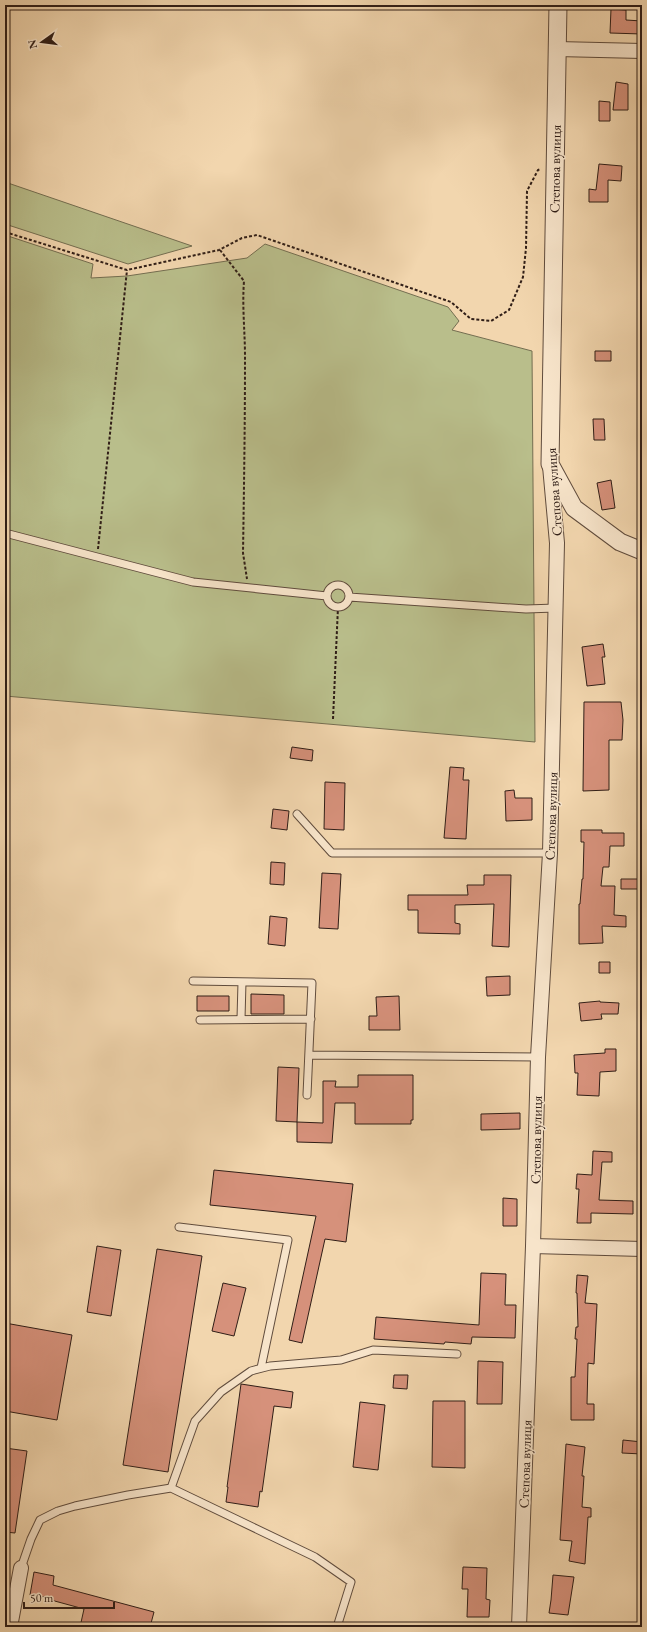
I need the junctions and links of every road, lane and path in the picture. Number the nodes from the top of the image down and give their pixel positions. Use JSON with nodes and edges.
{"nodes":[{"id":1,"x":558,"y":5,"type":"edge"},
{"id":2,"x":557,"y":49,"type":"junction"},
{"id":3,"x":642,"y":51,"type":"edge"},
{"id":4,"x":555,"y":165,"type":"junction"},
{"id":5,"x":5,"y":232,"type":"edge"},
{"id":6,"x":219,"y":250,"type":"junction"},
{"id":7,"x":127,"y":270,"type":"junction"},
{"id":8,"x":550,"y":464,"type":"junction"},
{"id":9,"x":5,"y":533,"type":"edge"},
{"id":10,"x":642,"y":551,"type":"edge"},
{"id":11,"x":98,"y":558,"type":"junction"},
{"id":12,"x":248,"y":588,"type":"junction"},
{"id":13,"x":327,"y":596,"type":"junction"},
{"id":14,"x":349,"y":597,"type":"junction"},
{"id":15,"x":338,"y":607,"type":"junction"},
{"id":16,"x":556,"y":608,"type":"junction"},
{"id":17,"x":333,"y":719,"type":"dead end"},
{"id":18,"x":297,"y":814,"type":"dead end"},
{"id":19,"x":550,"y":853,"type":"junction"},
{"id":20,"x":193,"y":981,"type":"dead end"},
{"id":21,"x":242,"y":982,"type":"junction"},
{"id":22,"x":242,"y":1019,"type":"junction"},
{"id":23,"x":311,"y":1019,"type":"junction"},
{"id":24,"x":200,"y":1020,"type":"dead end"},
{"id":25,"x":309,"y":1056,"type":"junction"},
{"id":26,"x":538,"y":1057,"type":"junction"},
{"id":27,"x":307,"y":1095,"type":"dead end"},
{"id":28,"x":179,"y":1227,"type":"dead end"},
{"id":29,"x":533,"y":1246,"type":"junction"},
{"id":30,"x":642,"y":1250,"type":"edge"},
{"id":31,"x":457,"y":1354,"type":"dead end"},
{"id":32,"x":261,"y":1368,"type":"junction"},
{"id":33,"x":171,"y":1488,"type":"junction"},
{"id":34,"x":21,"y":1568,"type":"joint"},
{"id":35,"x":8,"y":1625,"type":"edge"},
{"id":36,"x":337,"y":1627,"type":"edge"},
{"id":37,"x":519,"y":1627,"type":"edge"}],
"edges":[{"from":1,"to":2,"type":"street","name":"Степова вулиця"},
{"from":2,"to":3,"type":"street"},
{"from":2,"to":4,"type":"street","name":"Степова вулиця"},
{"from":4,"to":6,"type":"path"},
{"from":4,"to":8,"type":"street","name":"Степова вулиця"},
{"from":5,"to":7,"type":"path"},
{"from":6,"to":7,"type":"path"},
{"from":6,"to":12,"type":"path"},
{"from":7,"to":11,"type":"path"},
{"from":8,"to":10,"type":"street"},
{"from":8,"to":16,"type":"street","name":"Степова вулиця"},
{"from":9,"to":11,"type":"lane"},
{"from":11,"to":12,"type":"lane"},
{"from":12,"to":13,"type":"lane"},
{"from":13,"to":14,"type":"lane"},
{"from":13,"to":15,"type":"lane"},
{"from":14,"to":15,"type":"lane"},
{"from":14,"to":16,"type":"lane"},
{"from":15,"to":17,"type":"path"},
{"from":16,"to":19,"type":"street","name":"Степова вулиця"},
{"from":18,"to":19,"type":"lane"},
{"from":19,"to":26,"type":"street","name":"Степова вулиця"},
{"from":20,"to":21,"type":"lane"},
{"from":21,"to":22,"type":"lane"},
{"from":21,"to":23,"type":"lane"},
{"from":22,"to":23,"type":"lane"},
{"from":22,"to":24,"type":"lane"},
{"from":23,"to":25,"type":"lane"},
{"from":25,"to":26,"type":"lane"},
{"from":25,"to":27,"type":"lane"},
{"from":26,"to":29,"type":"street","name":"Степова вулиця"},
{"from":28,"to":32,"type":"lane"},
{"from":29,"to":30,"type":"street"},
{"from":29,"to":37,"type":"street","name":"Степова вулиця"},
{"from":31,"to":32,"type":"lane"},
{"from":32,"to":33,"type":"lane"},
{"from":33,"to":34,"type":"lane"},
{"from":33,"to":36,"type":"lane"},
{"from":34,"to":35,"type":"street"}]}
